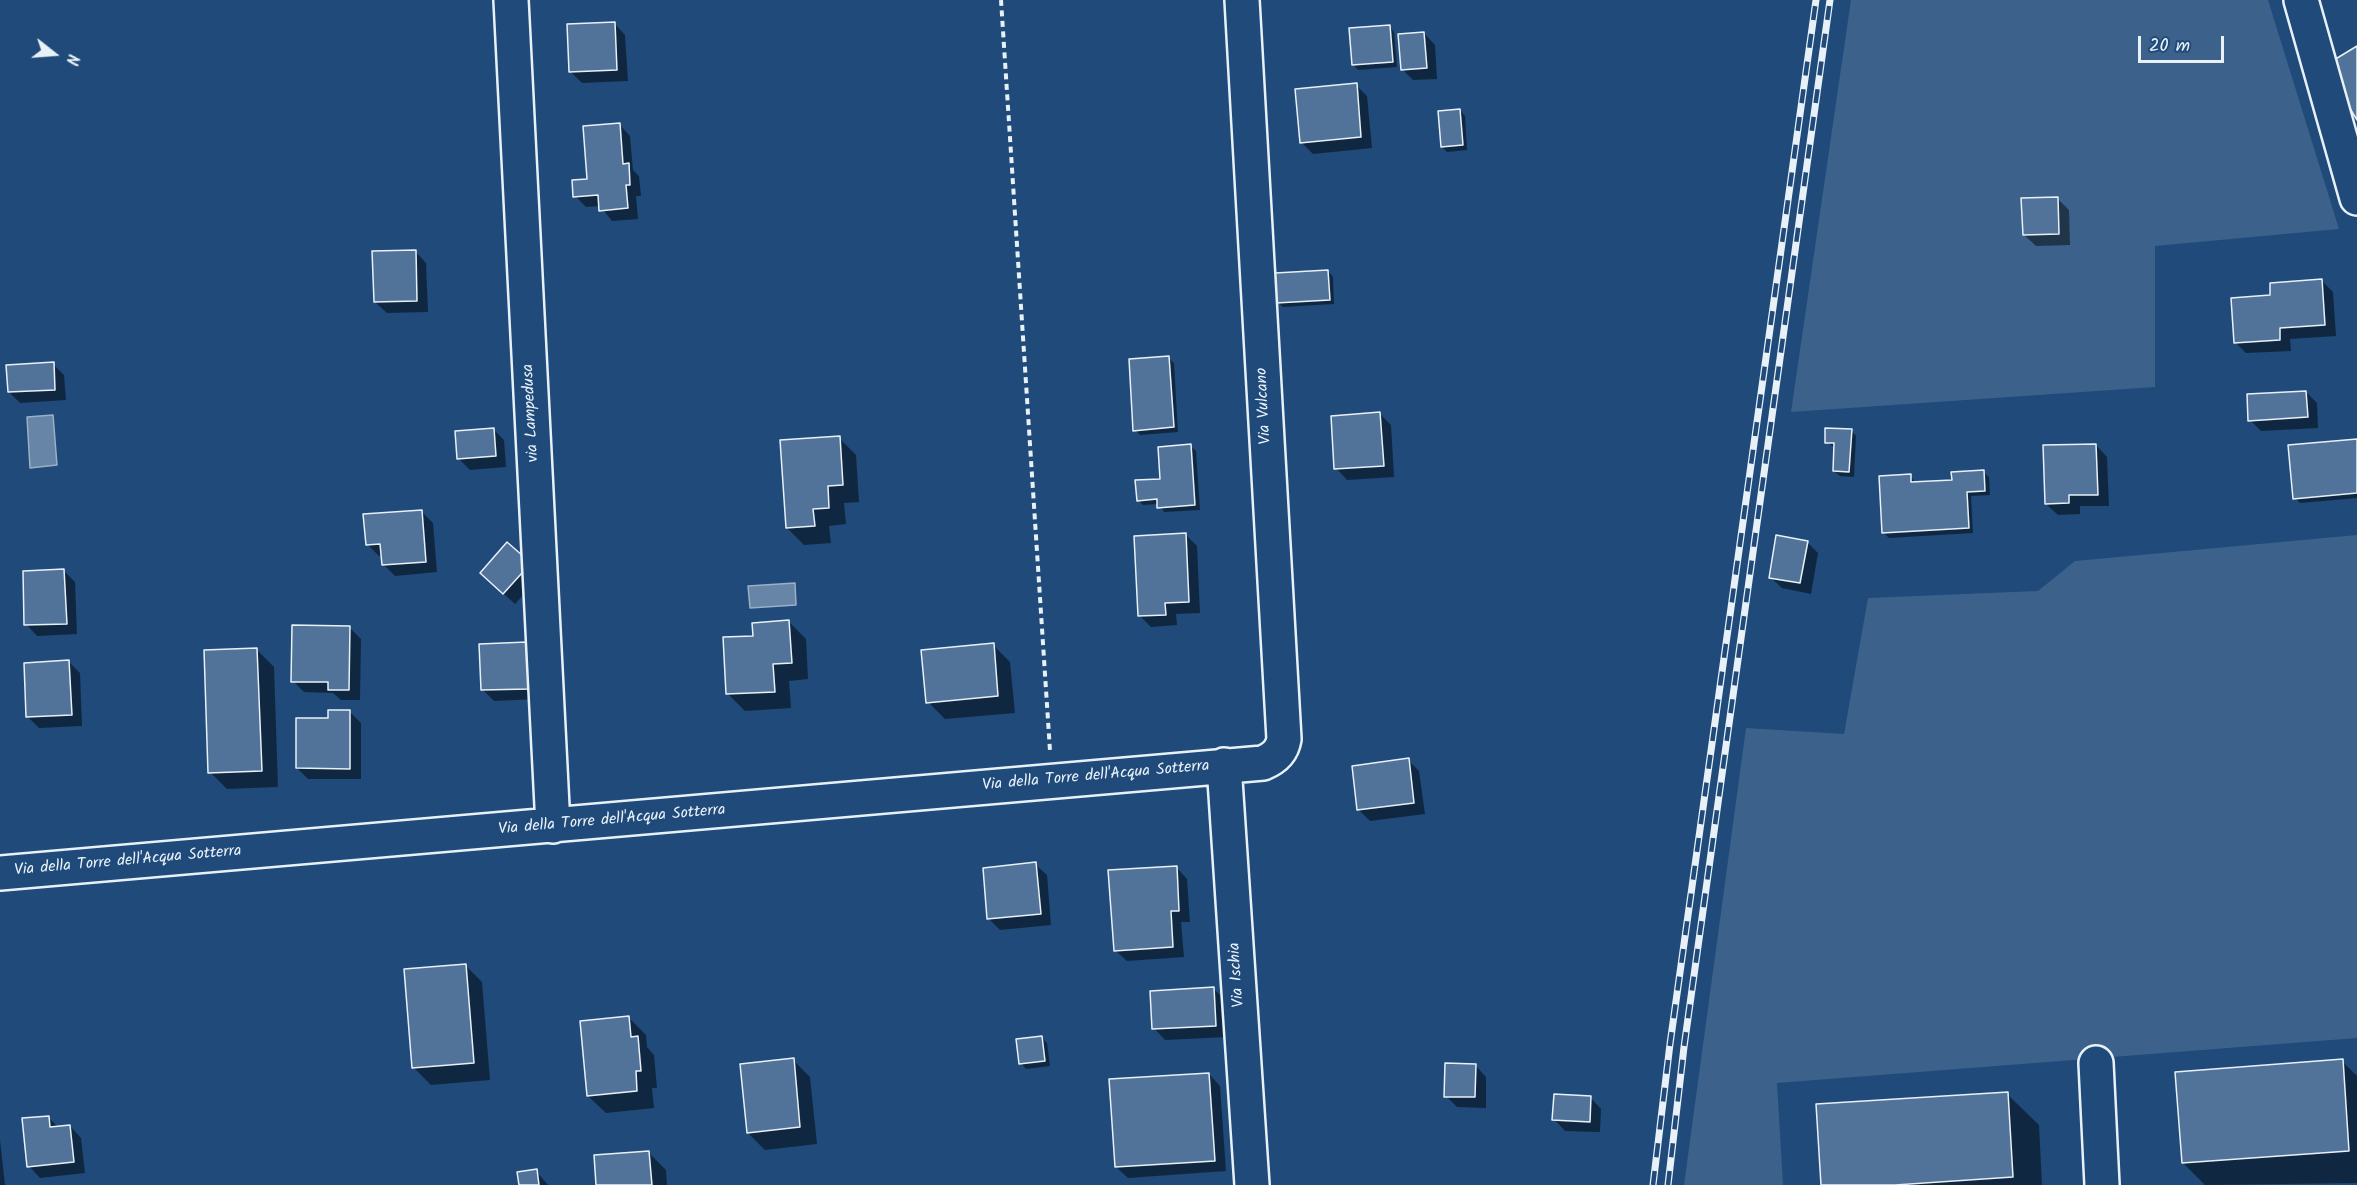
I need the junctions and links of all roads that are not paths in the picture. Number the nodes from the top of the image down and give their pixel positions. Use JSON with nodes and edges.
{"nodes":[{"id":1,"x":511,"y":0,"type":"edge"},
{"id":2,"x":1242,"y":0,"type":"edge"},
{"id":3,"x":2301,"y":0,"type":"edge"},
{"id":4,"x":2357,"y":198,"type":"edge"},
{"id":5,"x":1224,"y":765,"type":"junction"},
{"id":6,"x":553,"y":826,"type":"junction"},
{"id":7,"x":0,"y":873,"type":"edge"},
{"id":8,"x":2096,"y":1063,"type":"dead end"},
{"id":9,"x":1252,"y":1185,"type":"edge"},
{"id":10,"x":2102,"y":1185,"type":"edge"}],
"edges":[{"from":1,"to":6,"type":"street","name":"via Lampedusa"},
{"from":2,"to":5,"type":"street","name":"Via Vulcano"},
{"from":3,"to":4,"type":"street"},
{"from":5,"to":6,"type":"street","name":"Via della Torre dell'Acqua Sotterra"},
{"from":5,"to":9,"type":"street","name":"Via Ischia"},
{"from":6,"to":7,"type":"street","name":"Via della Torre dell'Acqua Sotterra"},
{"from":8,"to":10,"type":"street"}]}
